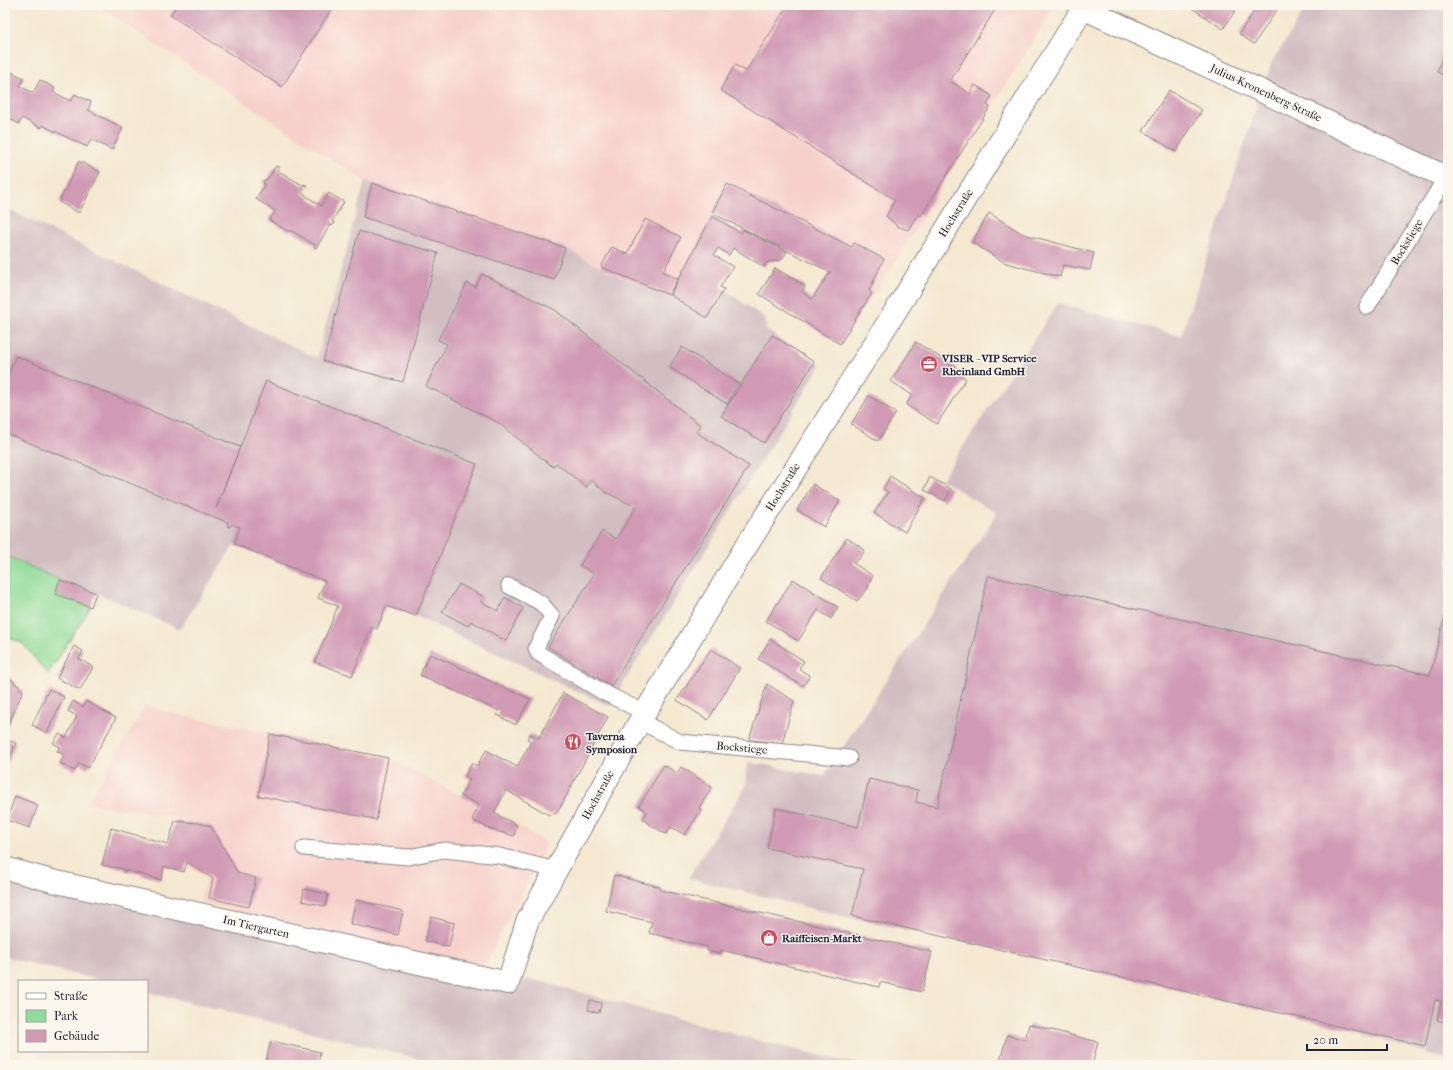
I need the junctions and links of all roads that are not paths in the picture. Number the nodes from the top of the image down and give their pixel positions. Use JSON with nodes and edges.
{"nodes":[{"id":1,"x":1084,"y":7,"type":"edge"},
{"id":2,"x":1447,"y":178,"type":"edge"},
{"id":3,"x":1367,"y":307,"type":"dead end"},
{"id":4,"x":509,"y":586,"type":"dead end"},
{"id":5,"x":642,"y":717,"type":"junction"},
{"id":6,"x":849,"y":758,"type":"dead end"},
{"id":7,"x":304,"y":848,"type":"dead end"},
{"id":8,"x":5,"y":868,"type":"edge"},
{"id":9,"x":556,"y":870,"type":"junction"},
{"id":10,"x":508,"y":983,"type":"joint"}],
"edges":[{"from":1,"to":2,"type":"street","name":"Julius-Kronenberg-Straße"},
{"from":1,"to":5,"type":"street","name":"Hochstraße"},
{"from":2,"to":3,"type":"lane","name":"Bockstiege"},
{"from":4,"to":5,"type":"lane","name":"Bockstiege"},
{"from":5,"to":6,"type":"lane","name":"Bockstiege"},
{"from":5,"to":9,"type":"street","name":"Hochstraße"},
{"from":7,"to":9,"type":"lane"},
{"from":8,"to":10,"type":"street","name":"Im Tiergarten"},
{"from":9,"to":10,"type":"street","name":"Hochstraße"}]}
